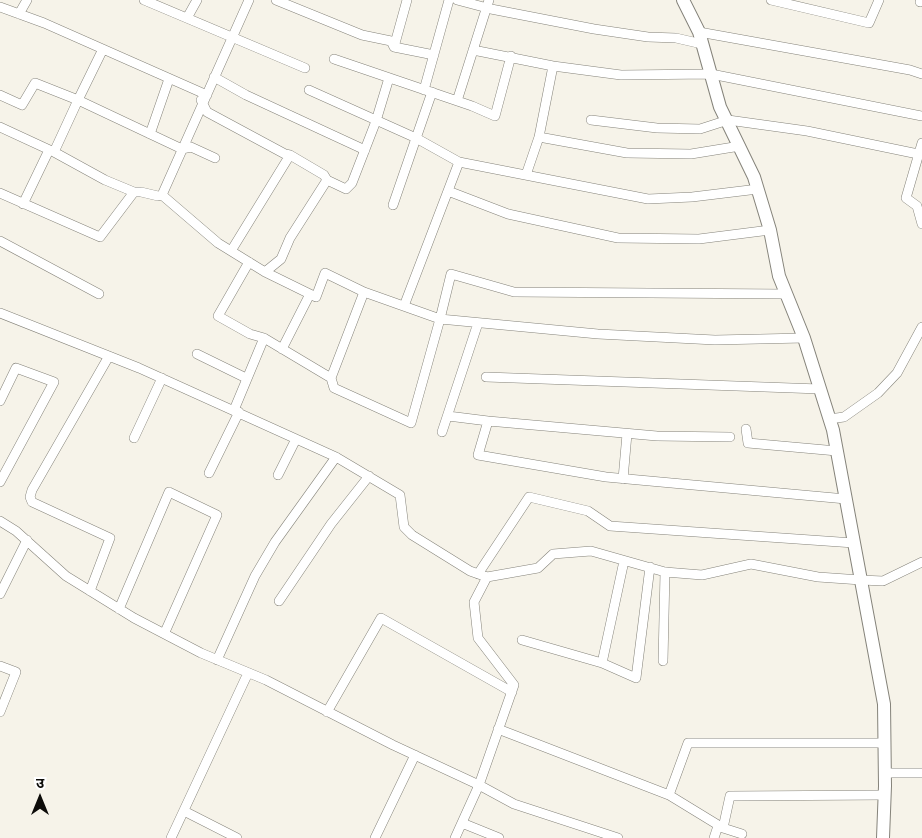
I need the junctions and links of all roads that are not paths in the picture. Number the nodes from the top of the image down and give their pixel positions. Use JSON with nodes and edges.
{"nodes":[{"id":1,"x":27,"y":0,"type":"edge"},
{"id":2,"x":144,"y":0,"type":"edge"},
{"id":3,"x":197,"y":0,"type":"edge"},
{"id":4,"x":249,"y":0,"type":"edge"},
{"id":5,"x":276,"y":0,"type":"edge"},
{"id":6,"x":407,"y":0,"type":"edge"},
{"id":7,"x":449,"y":0,"type":"edge"},
{"id":8,"x":457,"y":0,"type":"edge"},
{"id":9,"x":683,"y":0,"type":"edge"},
{"id":10,"x":771,"y":0,"type":"edge"},
{"id":11,"x":879,"y":0,"type":"edge"},
{"id":12,"x":155,"y":2,"type":"edge"},
{"id":13,"x":489,"y":4,"type":"edge"},
{"id":14,"x":0,"y":7,"type":"edge"},
{"id":15,"x":19,"y":14,"type":"junction"},
{"id":16,"x":187,"y":18,"type":"junction"},
{"id":17,"x":232,"y":38,"type":"junction"},
{"id":18,"x":701,"y":38,"type":"junction"},
{"id":19,"x":394,"y":47,"type":"junction"},
{"id":20,"x":103,"y":50,"type":"junction"},
{"id":21,"x":473,"y":50,"type":"junction"},
{"id":22,"x":434,"y":55,"type":"junction"},
{"id":23,"x":510,"y":56,"type":"junction"},
{"id":24,"x":334,"y":59,"type":"dead end"},
{"id":25,"x":553,"y":66,"type":"junction"},
{"id":26,"x":305,"y":68,"type":"dead end"},
{"id":27,"x":711,"y":74,"type":"junction"},
{"id":28,"x":922,"y":74,"type":"edge"},
{"id":29,"x":214,"y":77,"type":"junction"},
{"id":30,"x":389,"y":78,"type":"junction"},
{"id":31,"x":169,"y":79,"type":"junction"},
{"id":32,"x":309,"y":90,"type":"dead end"},
{"id":33,"x":428,"y":91,"type":"junction"},
{"id":34,"x":0,"y":95,"type":"edge"},
{"id":35,"x":78,"y":100,"type":"junction"},
{"id":36,"x":203,"y":100,"type":"junction"},
{"id":37,"x":457,"y":101,"type":"junction"},
{"id":38,"x":922,"y":116,"type":"edge"},
{"id":39,"x":592,"y":120,"type":"dead end"},
{"id":40,"x":728,"y":120,"type":"junction"},
{"id":41,"x":376,"y":121,"type":"junction"},
{"id":42,"x":0,"y":127,"type":"edge"},
{"id":43,"x":150,"y":134,"type":"junction"},
{"id":44,"x":416,"y":138,"type":"junction"},
{"id":45,"x":539,"y":138,"type":"junction"},
{"id":46,"x":922,"y":141,"type":"edge"},
{"id":47,"x":740,"y":146,"type":"junction"},
{"id":48,"x":182,"y":149,"type":"junction"},
{"id":49,"x":365,"y":150,"type":"junction"},
{"id":50,"x":52,"y":151,"type":"junction"},
{"id":51,"x":918,"y":154,"type":"junction"},
{"id":52,"x":290,"y":155,"type":"junction"},
{"id":53,"x":215,"y":158,"type":"dead end"},
{"id":54,"x":460,"y":162,"type":"junction"},
{"id":55,"x":526,"y":175,"type":"junction"},
{"id":56,"x":327,"y":180,"type":"junction"},
{"id":57,"x":758,"y":189,"type":"junction"},
{"id":58,"x":448,"y":191,"type":"junction"},
{"id":59,"x":134,"y":192,"type":"junction"},
{"id":60,"x":0,"y":193,"type":"edge"},
{"id":61,"x":162,"y":194,"type":"junction"},
{"id":62,"x":23,"y":204,"type":"junction"},
{"id":63,"x":394,"y":205,"type":"dead end"},
{"id":64,"x":920,"y":208,"type":"edge"},
{"id":65,"x":922,"y":224,"type":"edge"},
{"id":66,"x":770,"y":230,"type":"junction"},
{"id":67,"x":0,"y":241,"type":"edge"},
{"id":68,"x":231,"y":251,"type":"junction"},
{"id":69,"x":249,"y":262,"type":"junction"},
{"id":70,"x":265,"y":272,"type":"junction"},
{"id":71,"x":364,"y":292,"type":"junction"},
{"id":72,"x":99,"y":294,"type":"dead end"},
{"id":73,"x":310,"y":294,"type":"junction"},
{"id":74,"x":786,"y":294,"type":"junction"},
{"id":75,"x":404,"y":306,"type":"junction"},
{"id":76,"x":0,"y":313,"type":"edge"},
{"id":77,"x":440,"y":319,"type":"junction"},
{"id":78,"x":478,"y":323,"type":"junction"},
{"id":79,"x":922,"y":327,"type":"edge"},
{"id":80,"x":264,"y":338,"type":"junction"},
{"id":81,"x":804,"y":338,"type":"junction"},
{"id":82,"x":282,"y":349,"type":"junction"},
{"id":83,"x":197,"y":354,"type":"dead end"},
{"id":84,"x":109,"y":356,"type":"junction"},
{"id":85,"x":486,"y":377,"type":"dead end"},
{"id":86,"x":162,"y":378,"type":"junction"},
{"id":87,"x":246,"y":378,"type":"junction"},
{"id":88,"x":331,"y":378,"type":"junction"},
{"id":89,"x":820,"y":389,"type":"junction"},
{"id":90,"x":0,"y":402,"type":"edge"},
{"id":91,"x":236,"y":411,"type":"junction"},
{"id":92,"x":448,"y":416,"type":"junction"},
{"id":93,"x":829,"y":419,"type":"junction"},
{"id":94,"x":488,"y":421,"type":"junction"},
{"id":95,"x":746,"y":429,"type":"dead end"},
{"id":96,"x":442,"y":432,"type":"dead end"},
{"id":97,"x":627,"y":434,"type":"junction"},
{"id":98,"x":730,"y":437,"type":"dead end"},
{"id":99,"x":134,"y":438,"type":"dead end"},
{"id":100,"x":296,"y":439,"type":"junction"},
{"id":101,"x":837,"y":451,"type":"junction"},
{"id":102,"x":336,"y":457,"type":"junction"},
{"id":103,"x":209,"y":474,"type":"dead end"},
{"id":104,"x":278,"y":476,"type":"dead end"},
{"id":105,"x":369,"y":476,"type":"junction"},
{"id":106,"x":623,"y":478,"type":"junction"},
{"id":107,"x":0,"y":482,"type":"edge"},
{"id":108,"x":846,"y":499,"type":"junction"},
{"id":109,"x":0,"y":521,"type":"edge"},
{"id":110,"x":27,"y":540,"type":"junction"},
{"id":111,"x":854,"y":543,"type":"junction"},
{"id":112,"x":624,"y":561,"type":"junction"},
{"id":113,"x":922,"y":562,"type":"edge"},
{"id":114,"x":650,"y":567,"type":"junction"},
{"id":115,"x":665,"y":572,"type":"junction"},
{"id":116,"x":483,"y":575,"type":"junction"},
{"id":117,"x":861,"y":580,"type":"junction"},
{"id":118,"x":90,"y":591,"type":"junction"},
{"id":119,"x":0,"y":594,"type":"edge"},
{"id":120,"x":279,"y":601,"type":"dead end"},
{"id":121,"x":119,"y":609,"type":"junction"},
{"id":122,"x":165,"y":632,"type":"junction"},
{"id":123,"x":522,"y":640,"type":"dead end"},
{"id":124,"x":216,"y":660,"type":"junction"},
{"id":125,"x":663,"y":662,"type":"dead end"},
{"id":126,"x":602,"y":664,"type":"junction"},
{"id":127,"x":0,"y":666,"type":"edge"},
{"id":128,"x":248,"y":673,"type":"junction"},
{"id":129,"x":512,"y":692,"type":"junction"},
{"id":130,"x":0,"y":712,"type":"edge"},
{"id":131,"x":327,"y":712,"type":"junction"},
{"id":132,"x":498,"y":730,"type":"junction"},
{"id":133,"x":884,"y":743,"type":"junction"},
{"id":134,"x":415,"y":755,"type":"junction"},
{"id":135,"x":885,"y":772,"type":"junction"},
{"id":136,"x":922,"y":773,"type":"edge"},
{"id":137,"x":479,"y":784,"type":"junction"},
{"id":138,"x":669,"y":795,"type":"junction"},
{"id":139,"x":885,"y":795,"type":"junction"},
{"id":140,"x":184,"y":811,"type":"junction"},
{"id":141,"x":462,"y":823,"type":"junction"},
{"id":142,"x":720,"y":827,"type":"junction"},
{"id":143,"x":742,"y":834,"type":"dead end"},
{"id":144,"x":171,"y":838,"type":"edge"},
{"id":145,"x":238,"y":838,"type":"edge"},
{"id":146,"x":375,"y":838,"type":"edge"},
{"id":147,"x":456,"y":838,"type":"edge"},
{"id":148,"x":499,"y":838,"type":"edge"},
{"id":149,"x":618,"y":838,"type":"edge"},
{"id":150,"x":714,"y":838,"type":"edge"},
{"id":151,"x":883,"y":838,"type":"edge"}],
"edges":[{"from":1,"to":15,"type":"street"},
{"from":2,"to":12,"type":"street"},
{"from":3,"to":16,"type":"street"},
{"from":4,"to":17,"type":"street"},
{"from":5,"to":19,"type":"street"},
{"from":6,"to":19,"type":"street"},
{"from":7,"to":22,"type":"street"},
{"from":8,"to":13,"type":"street"},
{"from":9,"to":18,"type":"street"},
{"from":10,"to":11,"type":"street"},
{"from":12,"to":16,"type":"street"},
{"from":13,"to":18,"type":"street"},
{"from":13,"to":21,"type":"street"},
{"from":14,"to":15,"type":"street"},
{"from":15,"to":20,"type":"street"},
{"from":16,"to":17,"type":"street"},
{"from":17,"to":26,"type":"street"},
{"from":17,"to":29,"type":"street"},
{"from":18,"to":27,"type":"street"},
{"from":18,"to":28,"type":"street"},
{"from":19,"to":22,"type":"street"},
{"from":20,"to":31,"type":"street"},
{"from":20,"to":35,"type":"street"},
{"from":21,"to":23,"type":"street"},
{"from":21,"to":37,"type":"street"},
{"from":22,"to":33,"type":"street"},
{"from":23,"to":25,"type":"street"},
{"from":23,"to":37,"type":"street"},
{"from":24,"to":30,"type":"street"},
{"from":25,"to":27,"type":"street"},
{"from":25,"to":45,"type":"street"},
{"from":27,"to":38,"type":"street"},
{"from":27,"to":40,"type":"street"},
{"from":29,"to":36,"type":"street"},
{"from":29,"to":49,"type":"street"},
{"from":30,"to":33,"type":"street"},
{"from":30,"to":41,"type":"street"},
{"from":31,"to":36,"type":"street"},
{"from":31,"to":43,"type":"street"},
{"from":32,"to":41,"type":"street"},
{"from":33,"to":37,"type":"street"},
{"from":33,"to":44,"type":"street"},
{"from":34,"to":35,"type":"street"},
{"from":35,"to":43,"type":"street"},
{"from":35,"to":50,"type":"street"},
{"from":36,"to":48,"type":"street"},
{"from":36,"to":52,"type":"street"},
{"from":39,"to":40,"type":"street"},
{"from":40,"to":47,"type":"street"},
{"from":40,"to":51,"type":"street"},
{"from":41,"to":44,"type":"street"},
{"from":41,"to":49,"type":"street"},
{"from":42,"to":50,"type":"street"},
{"from":43,"to":48,"type":"street"},
{"from":44,"to":54,"type":"street"},
{"from":44,"to":63,"type":"street"},
{"from":45,"to":47,"type":"street"},
{"from":45,"to":55,"type":"street"},
{"from":46,"to":51,"type":"street"},
{"from":47,"to":57,"type":"street"},
{"from":48,"to":53,"type":"street"},
{"from":48,"to":61,"type":"street"},
{"from":49,"to":56,"type":"street"},
{"from":50,"to":59,"type":"street"},
{"from":50,"to":62,"type":"street"},
{"from":51,"to":64,"type":"street"},
{"from":52,"to":56,"type":"street"},
{"from":52,"to":68,"type":"street"},
{"from":54,"to":55,"type":"street"},
{"from":54,"to":58,"type":"street"},
{"from":55,"to":57,"type":"street"},
{"from":56,"to":70,"type":"street"},
{"from":57,"to":66,"type":"street"},
{"from":58,"to":66,"type":"street"},
{"from":58,"to":75,"type":"street"},
{"from":59,"to":61,"type":"street"},
{"from":59,"to":62,"type":"street"},
{"from":60,"to":62,"type":"street"},
{"from":61,"to":68,"type":"street"},
{"from":64,"to":65,"type":"street"},
{"from":66,"to":74,"type":"street"},
{"from":67,"to":72,"type":"street"},
{"from":68,"to":69,"type":"street"},
{"from":69,"to":70,"type":"street"},
{"from":69,"to":80,"type":"street"},
{"from":70,"to":73,"type":"street"},
{"from":71,"to":73,"type":"street"},
{"from":71,"to":75,"type":"street"},
{"from":71,"to":88,"type":"street"},
{"from":73,"to":82,"type":"street"},
{"from":74,"to":77,"type":"street"},
{"from":74,"to":81,"type":"street"},
{"from":75,"to":77,"type":"street"},
{"from":76,"to":84,"type":"street"},
{"from":77,"to":78,"type":"street"},
{"from":77,"to":88,"type":"street"},
{"from":78,"to":81,"type":"street"},
{"from":78,"to":92,"type":"street"},
{"from":79,"to":93,"type":"street"},
{"from":80,"to":82,"type":"street"},
{"from":80,"to":87,"type":"street"},
{"from":81,"to":89,"type":"street"},
{"from":82,"to":88,"type":"street"},
{"from":83,"to":87,"type":"street"},
{"from":84,"to":86,"type":"street"},
{"from":84,"to":118,"type":"street"},
{"from":85,"to":89,"type":"street"},
{"from":86,"to":91,"type":"street"},
{"from":86,"to":99,"type":"street"},
{"from":87,"to":91,"type":"street"},
{"from":89,"to":93,"type":"street"},
{"from":90,"to":107,"type":"street"},
{"from":91,"to":100,"type":"street"},
{"from":91,"to":103,"type":"street"},
{"from":92,"to":94,"type":"street"},
{"from":92,"to":96,"type":"street"},
{"from":93,"to":101,"type":"street"},
{"from":94,"to":97,"type":"street"},
{"from":94,"to":106,"type":"street"},
{"from":95,"to":101,"type":"street"},
{"from":97,"to":98,"type":"street"},
{"from":97,"to":106,"type":"street"},
{"from":100,"to":102,"type":"street"},
{"from":100,"to":104,"type":"street"},
{"from":101,"to":108,"type":"street"},
{"from":102,"to":105,"type":"street"},
{"from":102,"to":124,"type":"street"},
{"from":105,"to":116,"type":"street"},
{"from":105,"to":120,"type":"street"},
{"from":106,"to":108,"type":"street"},
{"from":108,"to":111,"type":"street"},
{"from":109,"to":110,"type":"street"},
{"from":110,"to":118,"type":"street"},
{"from":110,"to":119,"type":"street"},
{"from":111,"to":116,"type":"street"},
{"from":111,"to":117,"type":"street"},
{"from":112,"to":114,"type":"street"},
{"from":112,"to":116,"type":"street"},
{"from":112,"to":126,"type":"street"},
{"from":113,"to":117,"type":"street"},
{"from":114,"to":115,"type":"street"},
{"from":114,"to":126,"type":"street"},
{"from":115,"to":117,"type":"street"},
{"from":115,"to":125,"type":"street"},
{"from":116,"to":129,"type":"street"},
{"from":117,"to":133,"type":"street"},
{"from":118,"to":121,"type":"street"},
{"from":121,"to":122,"type":"street"},
{"from":121,"to":122,"type":"street"},
{"from":122,"to":124,"type":"street"},
{"from":123,"to":126,"type":"street"},
{"from":124,"to":128,"type":"street"},
{"from":127,"to":130,"type":"street"},
{"from":128,"to":131,"type":"street"},
{"from":128,"to":140,"type":"street"},
{"from":129,"to":131,"type":"street"},
{"from":129,"to":132,"type":"street"},
{"from":131,"to":134,"type":"street"},
{"from":132,"to":137,"type":"street"},
{"from":132,"to":138,"type":"street"},
{"from":133,"to":135,"type":"street"},
{"from":133,"to":138,"type":"street"},
{"from":134,"to":137,"type":"street"},
{"from":134,"to":146,"type":"street"},
{"from":135,"to":136,"type":"street"},
{"from":135,"to":139,"type":"street"},
{"from":137,"to":141,"type":"street"},
{"from":137,"to":149,"type":"street"},
{"from":138,"to":142,"type":"street"},
{"from":139,"to":142,"type":"street"},
{"from":139,"to":151,"type":"street"},
{"from":140,"to":144,"type":"street"},
{"from":140,"to":145,"type":"street"},
{"from":141,"to":147,"type":"street"},
{"from":141,"to":148,"type":"street"},
{"from":142,"to":143,"type":"street"},
{"from":142,"to":150,"type":"street"}]}
